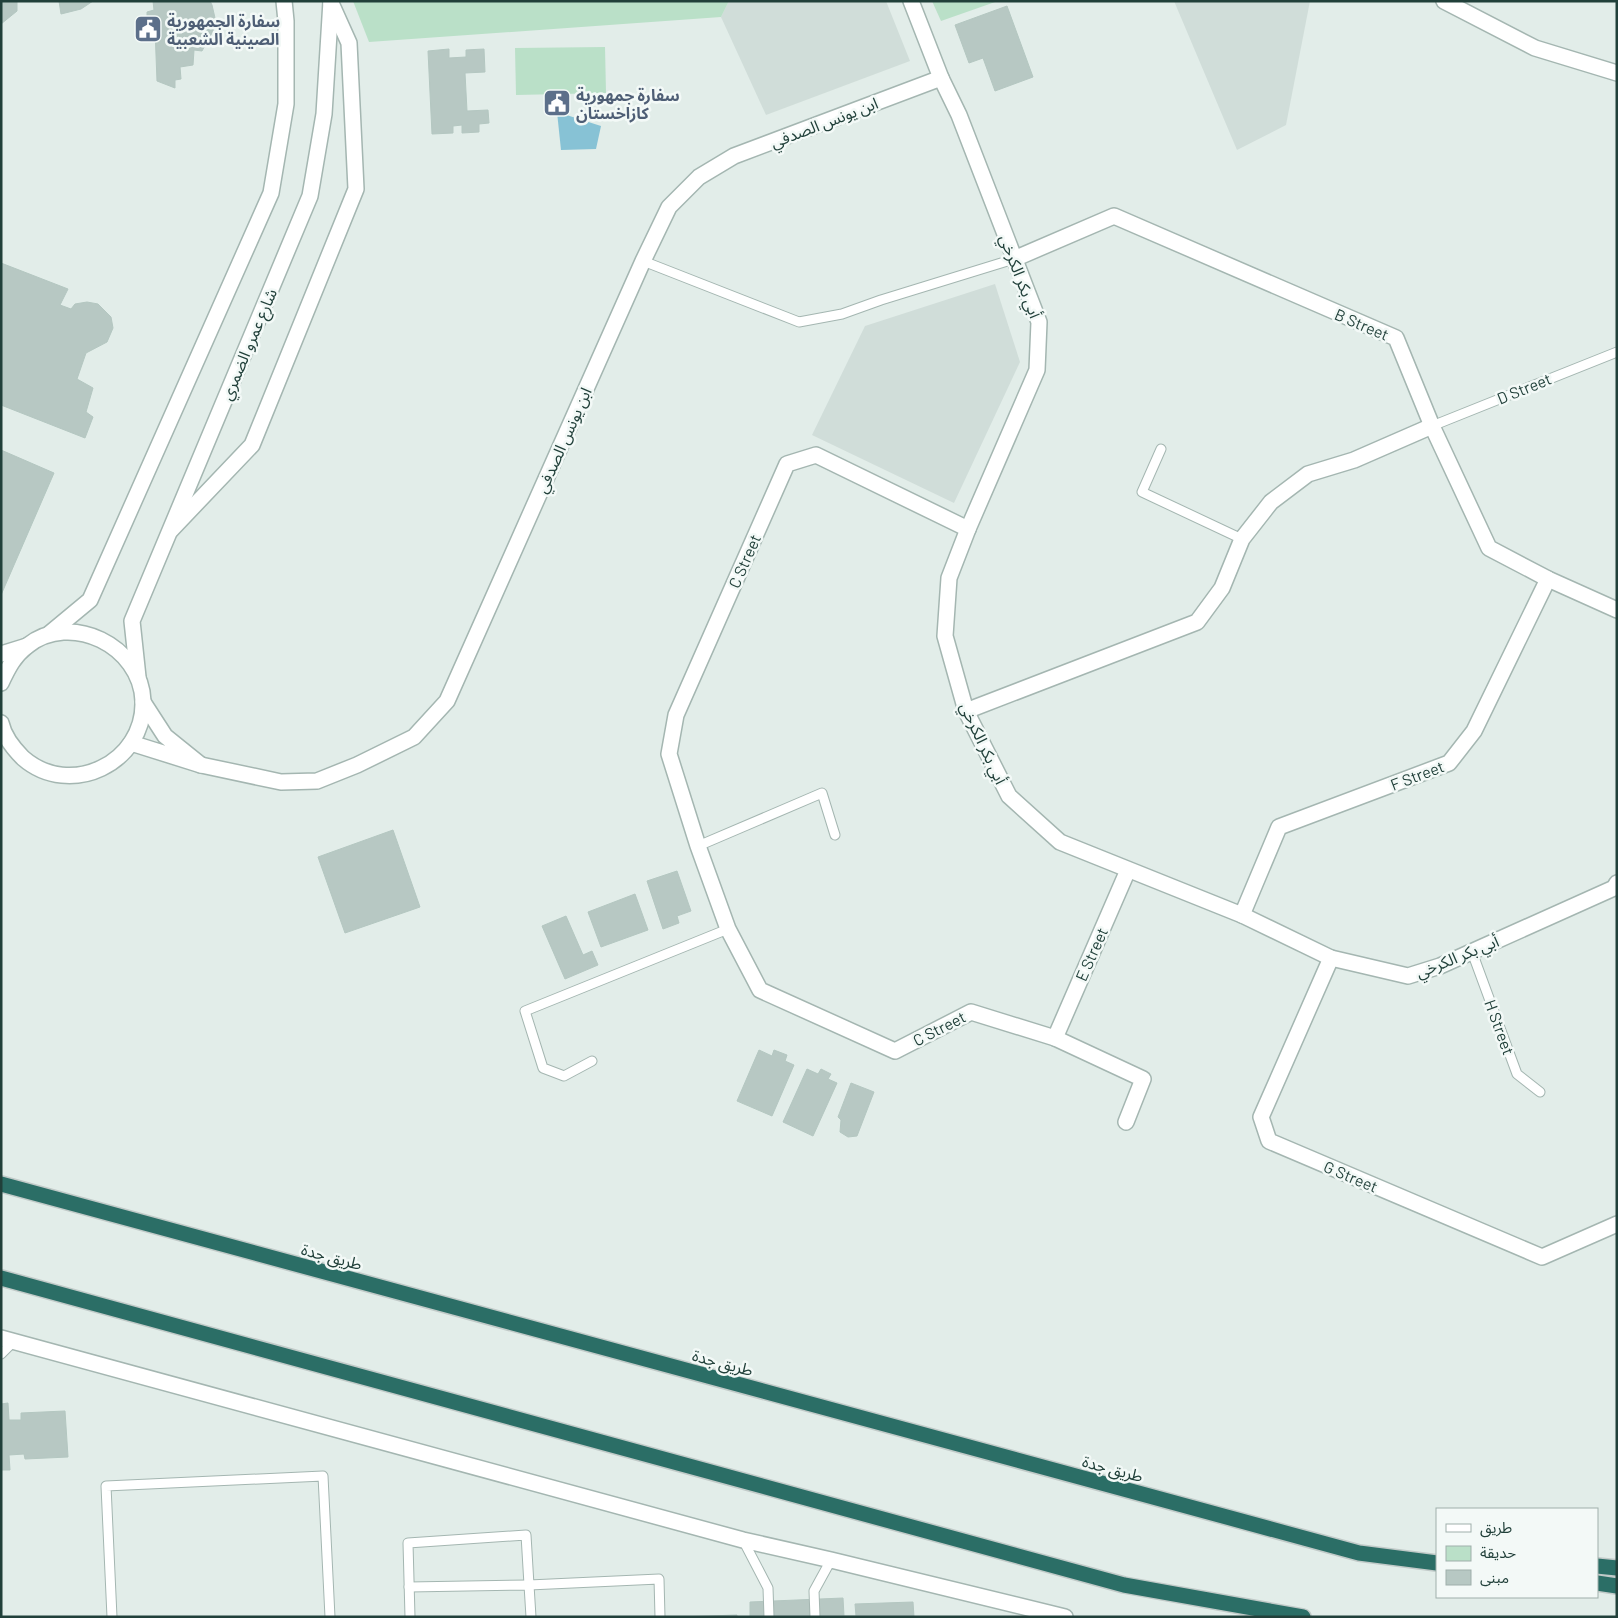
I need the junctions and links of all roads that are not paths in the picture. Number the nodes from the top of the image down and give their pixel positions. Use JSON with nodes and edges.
{"nodes":[{"id":1,"x":284,"y":1,"type":"edge"},
{"id":2,"x":911,"y":1,"type":"edge"},
{"id":3,"x":331,"y":2,"type":"edge"},
{"id":4,"x":1448,"y":2,"type":"edge"},
{"id":5,"x":1617,"y":73,"type":"edge"},
{"id":6,"x":941,"y":78,"type":"junction"},
{"id":7,"x":1014,"y":258,"type":"junction"},
{"id":8,"x":642,"y":261,"type":"junction"},
{"id":9,"x":1617,"y":352,"type":"edge"},
{"id":10,"x":1432,"y":426,"type":"junction"},
{"id":11,"x":1161,"y":449,"type":"dead end"},
{"id":12,"x":968,"y":528,"type":"junction"},
{"id":13,"x":171,"y":530,"type":"junction"},
{"id":14,"x":1242,"y":539,"type":"junction"},
{"id":15,"x":1548,"y":579,"type":"junction"},
{"id":16,"x":1617,"y":610,"type":"edge"},
{"id":17,"x":49,"y":634,"type":"junction"},
{"id":18,"x":27,"y":646,"type":"junction"},
{"id":19,"x":1,"y":654,"type":"edge"},
{"id":20,"x":138,"y":677,"type":"junction"},
{"id":21,"x":1,"y":683,"type":"edge"},
{"id":22,"x":143,"y":702,"type":"junction"},
{"id":23,"x":966,"y":711,"type":"junction"},
{"id":24,"x":1,"y":723,"type":"edge"},
{"id":25,"x":131,"y":743,"type":"junction"},
{"id":26,"x":201,"y":766,"type":"junction"},
{"id":27,"x":835,"y":835,"type":"dead end"},
{"id":28,"x":698,"y":846,"type":"junction"},
{"id":29,"x":1128,"y":870,"type":"junction"},
{"id":30,"x":1617,"y":883,"type":"edge"},
{"id":31,"x":1242,"y":915,"type":"junction"},
{"id":32,"x":728,"y":929,"type":"junction"},
{"id":33,"x":1472,"y":952,"type":"junction"},
{"id":34,"x":1331,"y":958,"type":"junction"},
{"id":35,"x":1055,"y":1038,"type":"junction"},
{"id":36,"x":592,"y":1061,"type":"dead end"},
{"id":37,"x":1540,"y":1092,"type":"dead end"},
{"id":38,"x":1126,"y":1122,"type":"dead end"},
{"id":39,"x":1,"y":1184,"type":"edge"},
{"id":40,"x":1617,"y":1224,"type":"edge"},
{"id":41,"x":1,"y":1278,"type":"edge"},
{"id":42,"x":8,"y":1339,"type":"edge"},
{"id":43,"x":1,"y":1354,"type":"edge"},
{"id":44,"x":743,"y":1540,"type":"junction"},
{"id":45,"x":1359,"y":1553,"type":"junction"},
{"id":46,"x":1436,"y":1557,"type":"edge"},
{"id":47,"x":831,"y":1560,"type":"junction"},
{"id":48,"x":1436,"y":1563,"type":"edge"},
{"id":49,"x":1598,"y":1566,"type":"edge"},
{"id":50,"x":1617,"y":1568,"type":"edge"},
{"id":51,"x":1598,"y":1583,"type":"edge"},
{"id":52,"x":529,"y":1585,"type":"junction"},
{"id":53,"x":1617,"y":1586,"type":"edge"},
{"id":54,"x":409,"y":1587,"type":"junction"},
{"id":55,"x":112,"y":1617,"type":"edge"},
{"id":56,"x":330,"y":1617,"type":"edge"},
{"id":57,"x":410,"y":1617,"type":"edge"},
{"id":58,"x":531,"y":1617,"type":"edge"},
{"id":59,"x":660,"y":1617,"type":"edge"},
{"id":60,"x":769,"y":1617,"type":"edge"},
{"id":61,"x":815,"y":1617,"type":"edge"},
{"id":62,"x":1065,"y":1617,"type":"edge"},
{"id":63,"x":1303,"y":1617,"type":"edge"}],
"edges":[{"from":1,"to":17,"type":"street"},
{"from":2,"to":6,"type":"street","name":"أبي بكر الكرخي"},
{"from":3,"to":13,"type":"street","name":"شارع عمرو الضمري"},
{"from":3,"to":13,"type":"street"},
{"from":4,"to":5,"type":"street"},
{"from":6,"to":7,"type":"street","name":"أبي بكر الكرخي"},
{"from":6,"to":8,"type":"street","name":"ابن يونس الصدفي"},
{"from":7,"to":8,"type":"lane"},
{"from":7,"to":10,"type":"street","name":"B Street"},
{"from":7,"to":12,"type":"street","name":"أبي بكر الكرخي"},
{"from":8,"to":26,"type":"street","name":"ابن يونس الصدفي"},
{"from":9,"to":10,"type":"lane","name":"D Street"},
{"from":10,"to":14,"type":"street"},
{"from":10,"to":15,"type":"street","name":"B Street"},
{"from":11,"to":14,"type":"lane"},
{"from":12,"to":23,"type":"street","name":"أبي بكر الكرخي"},
{"from":12,"to":28,"type":"street","name":"C Street"},
{"from":13,"to":20,"type":"street","name":"شارع عمرو الضمري"},
{"from":14,"to":23,"type":"street"},
{"from":15,"to":16,"type":"street","name":"B Street"},
{"from":15,"to":31,"type":"street","name":"F Street"},
{"from":17,"to":18,"type":"street"},
{"from":17,"to":20,"type":"street"},
{"from":18,"to":19,"type":"street"},
{"from":18,"to":21,"type":"street"},
{"from":20,"to":22,"type":"street","name":"شارع عمرو الضمري"},
{"from":22,"to":25,"type":"street"},
{"from":22,"to":26,"type":"street"},
{"from":23,"to":29,"type":"street","name":"أبي بكر الكرخي"},
{"from":24,"to":25,"type":"street"},
{"from":25,"to":26,"type":"street","name":"ابن يونس الصدفي"},
{"from":27,"to":28,"type":"lane"},
{"from":28,"to":32,"type":"street","name":"C Street"},
{"from":29,"to":31,"type":"street","name":"أبي بكر الكرخي"},
{"from":29,"to":35,"type":"street","name":"E Street"},
{"from":30,"to":33,"type":"street","name":"أبي بكر الكرخي"},
{"from":31,"to":34,"type":"street","name":"أبي بكر الكرخي"},
{"from":32,"to":35,"type":"street","name":"C Street"},
{"from":32,"to":36,"type":"lane"},
{"from":33,"to":34,"type":"street","name":"أبي بكر الكرخي"},
{"from":33,"to":37,"type":"lane","name":"H Street"},
{"from":34,"to":40,"type":"street","name":"G Street"},
{"from":35,"to":38,"type":"street","name":"C Street"},
{"from":39,"to":45,"type":"highway","name":"طريق جدة"},
{"from":41,"to":63,"type":"highway"},
{"from":42,"to":43,"type":"lane"},
{"from":42,"to":44,"type":"street"},
{"from":44,"to":47,"type":"street"},
{"from":44,"to":60,"type":"lane"},
{"from":45,"to":46,"type":"highway"},
{"from":45,"to":48,"type":"highway","name":"طريق جدة"},
{"from":47,"to":61,"type":"lane"},
{"from":47,"to":62,"type":"street"},
{"from":49,"to":50,"type":"highway"},
{"from":51,"to":53,"type":"highway"},
{"from":52,"to":54,"type":"lane"},
{"from":52,"to":54,"type":"lane"},
{"from":52,"to":58,"type":"lane"},
{"from":52,"to":59,"type":"lane"},
{"from":54,"to":57,"type":"lane"},
{"from":55,"to":56,"type":"lane"}]}
